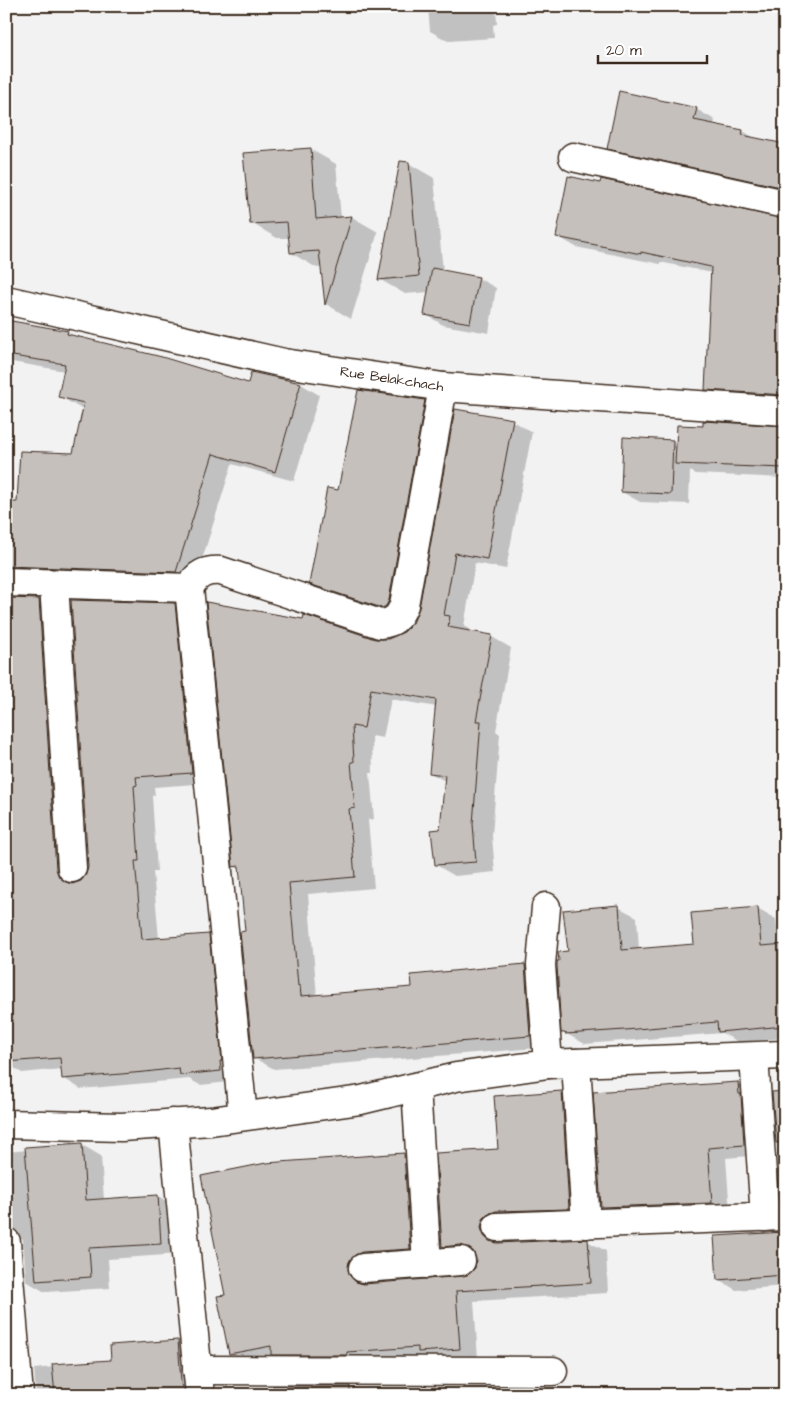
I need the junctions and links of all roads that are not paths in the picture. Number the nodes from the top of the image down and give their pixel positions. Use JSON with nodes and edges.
{"nodes":[{"id":1,"x":573,"y":157,"type":"dead end"},
{"id":2,"x":785,"y":204,"type":"edge"},
{"id":3,"x":6,"y":300,"type":"edge"},
{"id":4,"x":443,"y":387,"type":"junction"},
{"id":5,"x":785,"y":410,"type":"edge"},
{"id":6,"x":6,"y":582,"type":"edge"},
{"id":7,"x":54,"y":584,"type":"junction"},
{"id":8,"x":189,"y":588,"type":"junction"},
{"id":9,"x":72,"y":868,"type":"dead end"},
{"id":10,"x":546,"y":907,"type":"dead end"},
{"id":11,"x":785,"y":1055,"type":"edge"},
{"id":12,"x":754,"y":1057,"type":"junction"},
{"id":13,"x":576,"y":1063,"type":"junction"},
{"id":14,"x":548,"y":1064,"type":"junction"},
{"id":15,"x":416,"y":1087,"type":"junction"},
{"id":16,"x":243,"y":1116,"type":"junction"},
{"id":17,"x":6,"y":1124,"type":"edge"},
{"id":18,"x":173,"y":1124,"type":"junction"},
{"id":19,"x":775,"y":1216,"type":"edge"},
{"id":20,"x":586,"y":1224,"type":"junction"},
{"id":21,"x":497,"y":1227,"type":"dead end"},
{"id":22,"x":6,"y":1242,"type":"edge"},
{"id":23,"x":461,"y":1261,"type":"dead end"},
{"id":24,"x":427,"y":1264,"type":"junction"},
{"id":25,"x":363,"y":1268,"type":"dead end"},
{"id":26,"x":553,"y":1371,"type":"dead end"},
{"id":27,"x":199,"y":1383,"type":"edge"},
{"id":28,"x":19,"y":1395,"type":"edge"}],
"edges":[{"from":1,"to":2,"type":"street"},
{"from":3,"to":4,"type":"street","name":"Rue Belakchach"},
{"from":4,"to":5,"type":"street","name":"Rue Belakchach"},
{"from":4,"to":8,"type":"street"},
{"from":6,"to":7,"type":"street"},
{"from":7,"to":8,"type":"street"},
{"from":7,"to":9,"type":"street"},
{"from":8,"to":16,"type":"street"},
{"from":10,"to":14,"type":"street"},
{"from":11,"to":12,"type":"street"},
{"from":12,"to":13,"type":"street"},
{"from":12,"to":19,"type":"street"},
{"from":13,"to":14,"type":"street"},
{"from":13,"to":20,"type":"street"},
{"from":14,"to":15,"type":"street"},
{"from":15,"to":16,"type":"street"},
{"from":15,"to":24,"type":"street"},
{"from":16,"to":18,"type":"street"},
{"from":17,"to":18,"type":"street"},
{"from":18,"to":27,"type":"street"},
{"from":19,"to":20,"type":"street"},
{"from":20,"to":21,"type":"street"},
{"from":22,"to":28,"type":"street"},
{"from":23,"to":24,"type":"street"},
{"from":24,"to":25,"type":"street"},
{"from":26,"to":27,"type":"street"}]}
